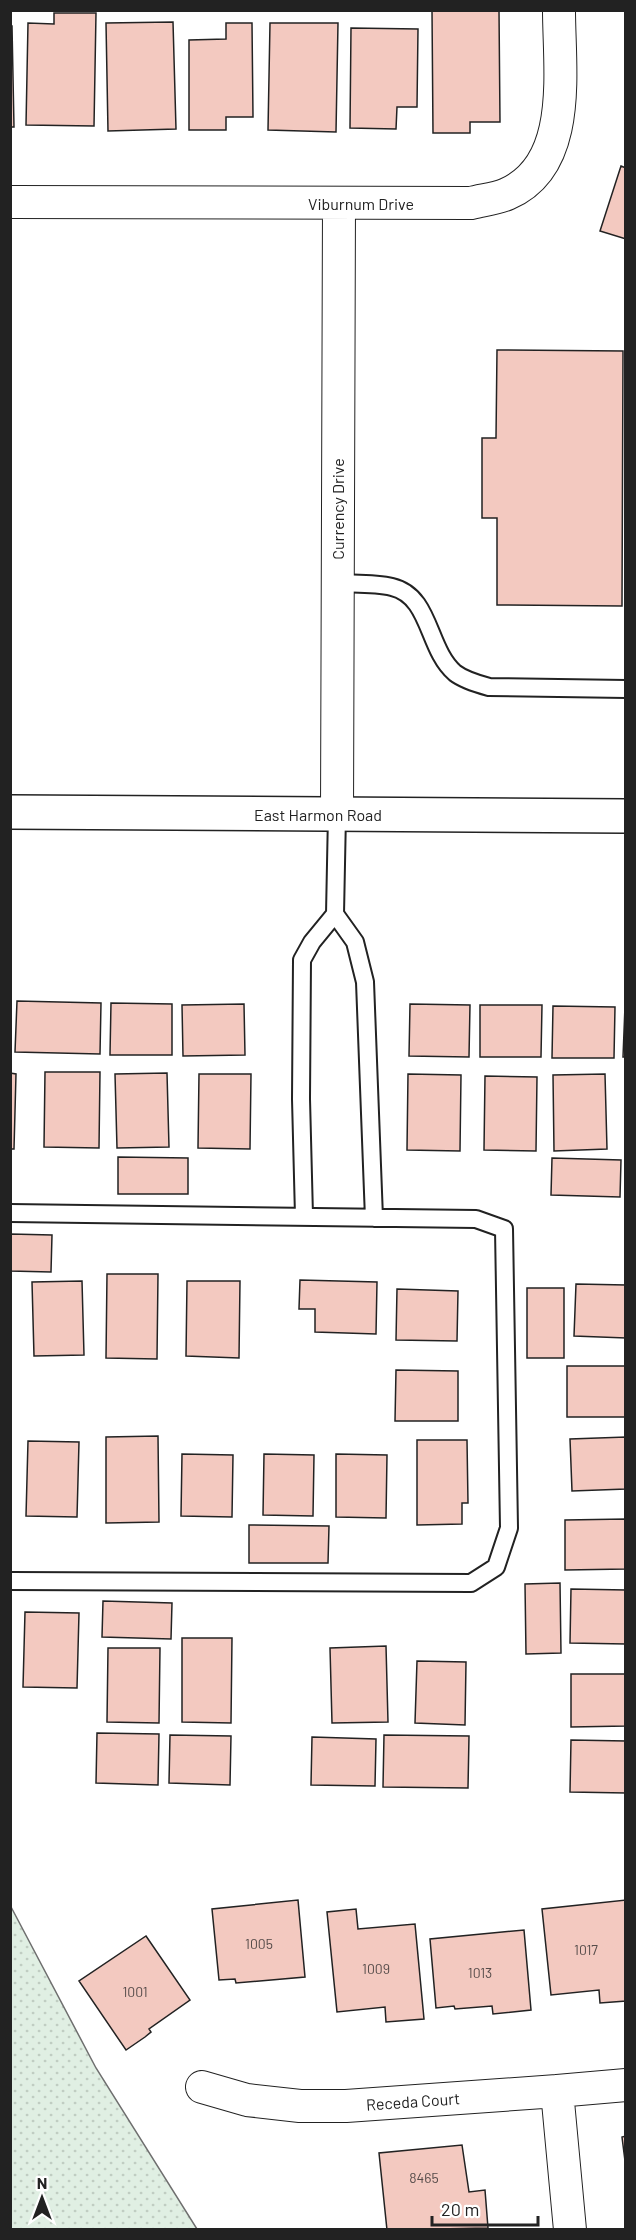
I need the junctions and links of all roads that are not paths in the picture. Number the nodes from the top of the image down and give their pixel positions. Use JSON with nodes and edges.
{"nodes":[{"id":1,"x":559,"y":10,"type":"edge"},
{"id":2,"x":10,"y":202,"type":"edge"},
{"id":3,"x":339,"y":204,"type":"junction"},
{"id":4,"x":337,"y":583,"type":"junction"},
{"id":5,"x":626,"y":689,"type":"edge"},
{"id":6,"x":10,"y":812,"type":"edge"},
{"id":7,"x":337,"y":814,"type":"junction"},
{"id":8,"x":626,"y":816,"type":"edge"},
{"id":9,"x":335,"y":914,"type":"junction"},
{"id":10,"x":10,"y":1213,"type":"edge"},
{"id":11,"x":304,"y":1216,"type":"junction"},
{"id":12,"x":374,"y":1218,"type":"junction"},
{"id":13,"x":10,"y":1581,"type":"edge"},
{"id":14,"x":626,"y":2085,"type":"edge"},
{"id":15,"x":202,"y":2087,"type":"dead end"},
{"id":16,"x":557,"y":2091,"type":"junction"},
{"id":17,"x":570,"y":2229,"type":"edge"}],
"edges":[{"from":1,"to":3,"type":"street","name":"Viburnum Drive"},
{"from":2,"to":3,"type":"street","name":"Viburnum Drive"},
{"from":3,"to":4,"type":"street","name":"Currency Drive"},
{"from":4,"to":5,"type":"lane"},
{"from":4,"to":7,"type":"street","name":"Currency Drive"},
{"from":6,"to":7,"type":"main road","name":"East Harmon Road"},
{"from":7,"to":8,"type":"main road","name":"East Harmon Road"},
{"from":7,"to":9,"type":"lane"},
{"from":9,"to":11,"type":"lane"},
{"from":9,"to":12,"type":"lane"},
{"from":10,"to":11,"type":"lane"},
{"from":11,"to":12,"type":"lane"},
{"from":12,"to":13,"type":"lane"},
{"from":14,"to":16,"type":"street","name":"Receda Court"},
{"from":15,"to":16,"type":"street","name":"Receda Court"},
{"from":16,"to":17,"type":"street"}]}
